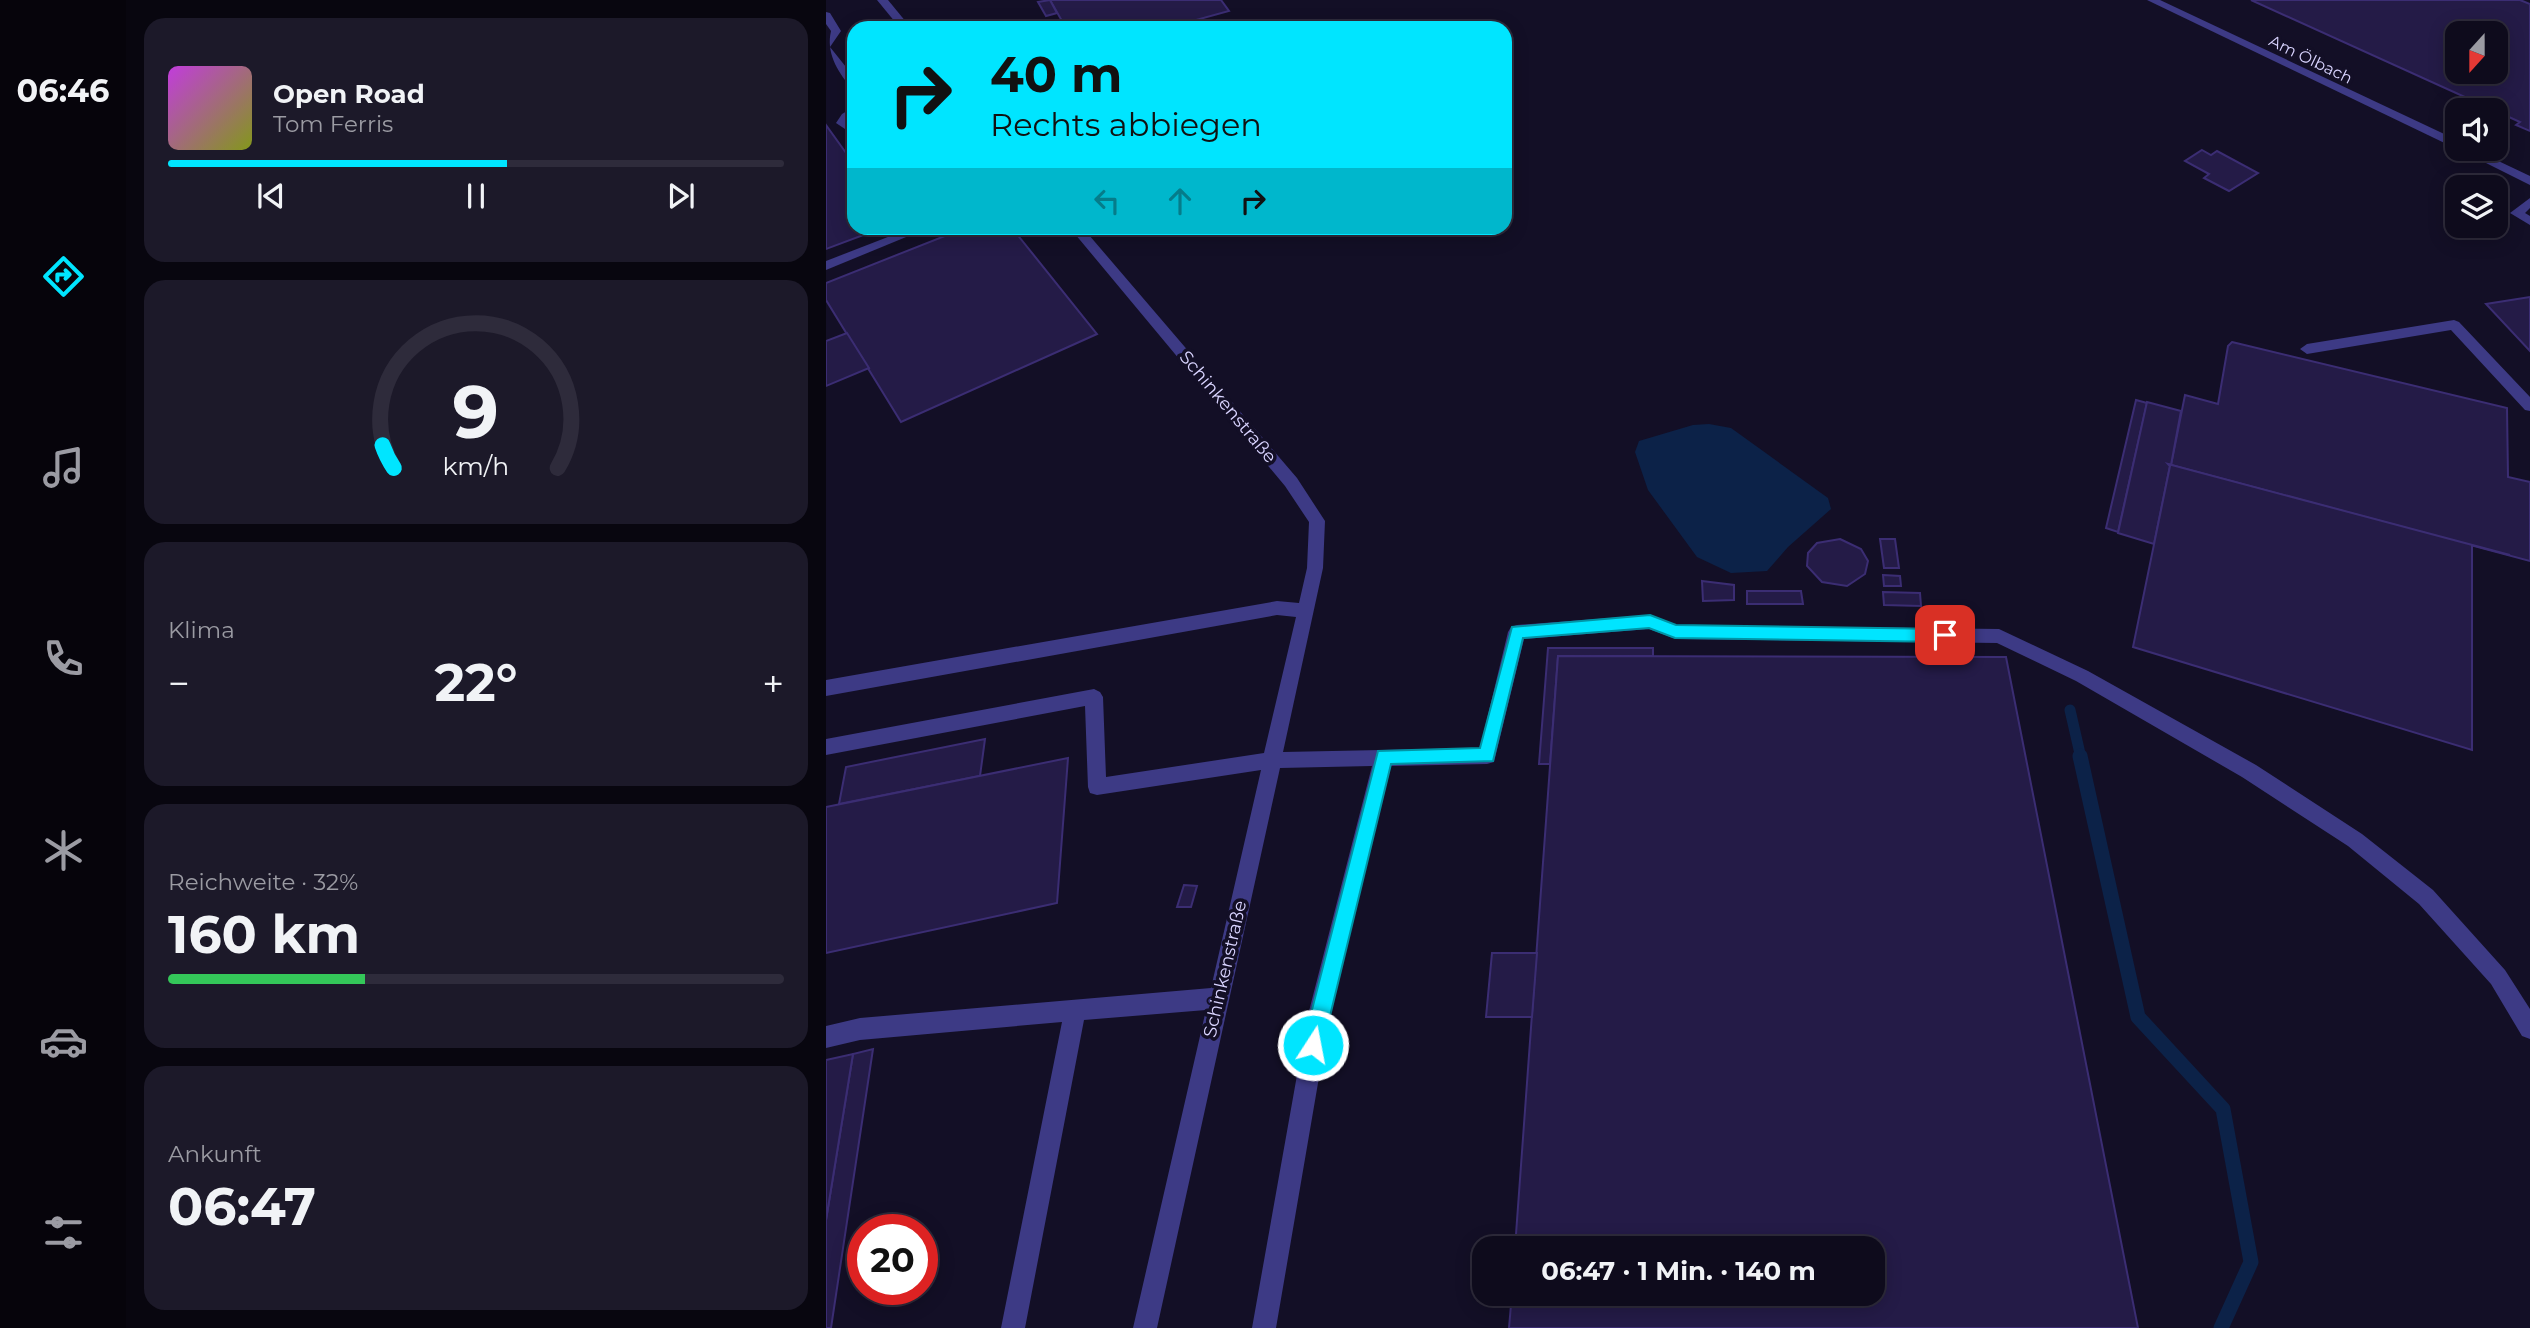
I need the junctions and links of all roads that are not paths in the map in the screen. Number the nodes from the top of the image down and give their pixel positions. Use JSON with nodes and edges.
{"nodes":[{"id":1,"x":882,"y":0,"type":"edge"},
{"id":2,"x":2152,"y":0,"type":"edge"},
{"id":3,"x":826,"y":15,"type":"edge"},
{"id":4,"x":900,"y":21,"type":"edge"},
{"id":5,"x":826,"y":47,"type":"edge"},
{"id":6,"x":847,"y":75,"type":"edge"},
{"id":7,"x":2445,"y":139,"type":"edge"},
{"id":8,"x":2489,"y":161,"type":"edge"},
{"id":9,"x":2530,"y":181,"type":"edge"},
{"id":10,"x":2530,"y":202,"type":"edge"},
{"id":11,"x":2530,"y":221,"type":"edge"},
{"id":12,"x":904,"y":235,"type":"edge"},
{"id":13,"x":1082,"y":235,"type":"edge"},
{"id":14,"x":826,"y":266,"type":"edge"},
{"id":15,"x":2307,"y":349,"type":"dead end"},
{"id":16,"x":2530,"y":406,"type":"edge"},
{"id":17,"x":1305,"y":611,"type":"junction"},
{"id":18,"x":826,"y":688,"type":"edge"},
{"id":19,"x":826,"y":747,"type":"edge"},
{"id":20,"x":1384,"y":757,"type":"junction"},
{"id":21,"x":1272,"y":760,"type":"junction"},
{"id":22,"x":1219,"y":998,"type":"junction"},
{"id":23,"x":1075,"y":1012,"type":"junction"},
{"id":24,"x":2530,"y":1028,"type":"edge"},
{"id":25,"x":826,"y":1037,"type":"edge"},
{"id":26,"x":1013,"y":1328,"type":"edge"},
{"id":27,"x":1145,"y":1328,"type":"edge"},
{"id":28,"x":1264,"y":1328,"type":"edge"}],
"edges":[{"from":1,"to":4,"type":"street"},
{"from":2,"to":7,"type":"street","name":"Am Ölbach"},
{"from":3,"to":5,"type":"street"},
{"from":5,"to":6,"type":"street"},
{"from":8,"to":9,"type":"street"},
{"from":10,"to":11,"type":"street"},
{"from":12,"to":14,"type":"street"},
{"from":13,"to":17,"type":"street","name":"Schinkenstraße"},
{"from":15,"to":16,"type":"street"},
{"from":17,"to":18,"type":"street"},
{"from":17,"to":21,"type":"street","name":"Schinkenstraße"},
{"from":19,"to":21,"type":"street"},
{"from":20,"to":21,"type":"street"},
{"from":20,"to":24,"type":"street"},
{"from":20,"to":28,"type":"street"},
{"from":21,"to":22,"type":"street","name":"Schinkenstraße"},
{"from":22,"to":23,"type":"street"},
{"from":22,"to":27,"type":"street","name":"Schinkenstraße"},
{"from":23,"to":25,"type":"street"},
{"from":23,"to":26,"type":"street"}]}
